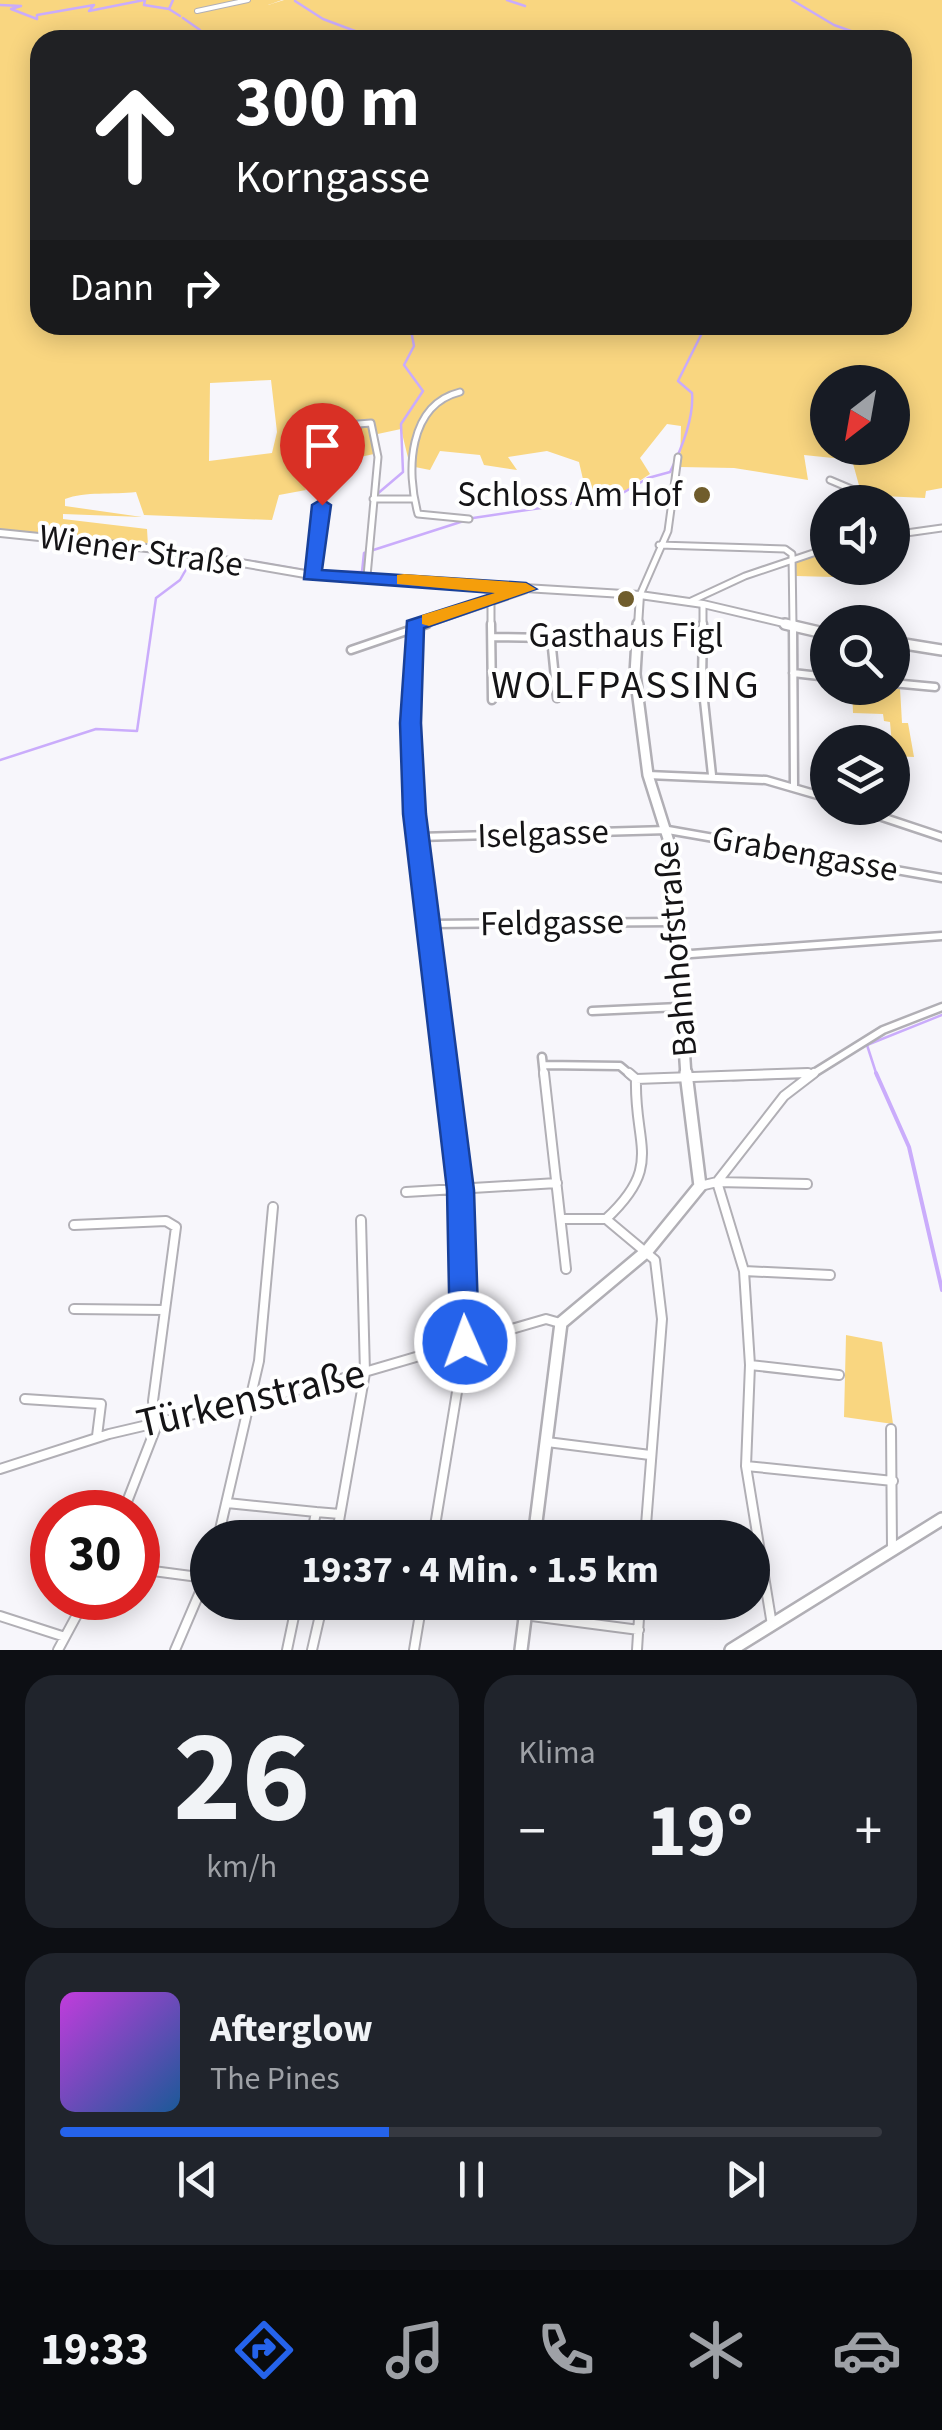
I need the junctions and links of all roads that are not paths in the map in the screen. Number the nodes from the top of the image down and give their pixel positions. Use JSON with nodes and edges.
{"nodes":[{"id":1,"x":248,"y":0,"type":"edge"},
{"id":2,"x":198,"y":11,"type":"dead end"},
{"id":3,"x":460,"y":392,"type":"dead end"},
{"id":4,"x":357,"y":436,"type":"dead end"},
{"id":5,"x":678,"y":457,"type":"dead end"},
{"id":6,"x":830,"y":480,"type":"dead end"},
{"id":7,"x":842,"y":485,"type":"edge"},
{"id":8,"x":414,"y":498,"type":"junction"},
{"id":9,"x":375,"y":499,"type":"junction"},
{"id":10,"x":322,"y":505,"type":"dead end"},
{"id":11,"x":469,"y":519,"type":"dead end"},
{"id":12,"x":942,"y":528,"type":"edge"},
{"id":13,"x":0,"y":532,"type":"edge"},
{"id":14,"x":910,"y":532,"type":"edge"},
{"id":15,"x":659,"y":545,"type":"junction"},
{"id":16,"x":810,"y":553,"type":"edge"},
{"id":17,"x":792,"y":558,"type":"junction"},
{"id":18,"x":312,"y":573,"type":"junction"},
{"id":19,"x":356,"y":575,"type":"joint"},
{"id":20,"x":367,"y":576,"type":"junction"},
{"id":21,"x":526,"y":589,"type":"junction"},
{"id":22,"x":640,"y":595,"type":"junction"},
{"id":23,"x":492,"y":600,"type":"junction"},
{"id":24,"x":689,"y":602,"type":"junction"},
{"id":25,"x":703,"y":604,"type":"junction"},
{"id":26,"x":414,"y":625,"type":"junction"},
{"id":27,"x":794,"y":626,"type":"junction"},
{"id":28,"x":810,"y":629,"type":"edge"},
{"id":29,"x":493,"y":637,"type":"junction"},
{"id":30,"x":910,"y":645,"type":"edge"},
{"id":31,"x":352,"y":650,"type":"dead end"},
{"id":32,"x":942,"y":650,"type":"edge"},
{"id":33,"x":793,"y":673,"type":"junction"},
{"id":34,"x":810,"y":674,"type":"edge"},
{"id":35,"x":910,"y":685,"type":"edge"},
{"id":36,"x":936,"y":687,"type":"dead end"},
{"id":37,"x":557,"y":698,"type":"dead end"},
{"id":38,"x":492,"y":700,"type":"dead end"},
{"id":39,"x":648,"y":775,"type":"junction"},
{"id":40,"x":712,"y":775,"type":"junction"},
{"id":41,"x":794,"y":786,"type":"junction"},
{"id":42,"x":810,"y":792,"type":"edge"},
{"id":43,"x":904,"y":825,"type":"edge"},
{"id":44,"x":668,"y":830,"type":"junction"},
{"id":45,"x":418,"y":837,"type":"junction"},
{"id":46,"x":942,"y":838,"type":"edge"},
{"id":47,"x":942,"y":878,"type":"edge"},
{"id":48,"x":674,"y":922,"type":"junction"},
{"id":49,"x":430,"y":924,"type":"junction"},
{"id":50,"x":942,"y":936,"type":"edge"},
{"id":51,"x":676,"y":955,"type":"junction"},
{"id":52,"x":679,"y":1007,"type":"junction"},
{"id":53,"x":942,"y":1007,"type":"edge"},
{"id":54,"x":592,"y":1011,"type":"dead end"},
{"id":55,"x":814,"y":1074,"type":"junction"},
{"id":56,"x":688,"y":1078,"type":"junction"},
{"id":57,"x":636,"y":1079,"type":"junction"},
{"id":58,"x":717,"y":1182,"type":"junction"},
{"id":59,"x":557,"y":1184,"type":"junction"},
{"id":60,"x":807,"y":1184,"type":"dead end"},
{"id":61,"x":700,"y":1186,"type":"junction"},
{"id":62,"x":460,"y":1190,"type":"junction"},
{"id":63,"x":406,"y":1192,"type":"dead end"},
{"id":64,"x":273,"y":1207,"type":"dead end"},
{"id":65,"x":606,"y":1219,"type":"junction"},
{"id":66,"x":361,"y":1220,"type":"dead end"},
{"id":67,"x":562,"y":1220,"type":"junction"},
{"id":68,"x":74,"y":1224,"type":"dead end"},
{"id":69,"x":646,"y":1251,"type":"junction"},
{"id":70,"x":566,"y":1269,"type":"dead end"},
{"id":71,"x":744,"y":1271,"type":"junction"},
{"id":72,"x":830,"y":1275,"type":"dead end"},
{"id":73,"x":74,"y":1309,"type":"dead end"},
{"id":74,"x":164,"y":1310,"type":"junction"},
{"id":75,"x":561,"y":1324,"type":"junction"},
{"id":76,"x":465,"y":1342,"type":"junction"},
{"id":77,"x":750,"y":1365,"type":"junction"},
{"id":78,"x":365,"y":1373,"type":"junction"},
{"id":79,"x":838,"y":1375,"type":"dead end"},
{"id":80,"x":26,"y":1399,"type":"dead end"},
{"id":81,"x":250,"y":1400,"type":"junction"},
{"id":82,"x":156,"y":1420,"type":"junction"},
{"id":83,"x":891,"y":1429,"type":"dead end"},
{"id":84,"x":97,"y":1436,"type":"junction"},
{"id":85,"x":546,"y":1442,"type":"junction"},
{"id":86,"x":650,"y":1455,"type":"junction"},
{"id":87,"x":746,"y":1466,"type":"junction"},
{"id":88,"x":0,"y":1468,"type":"edge"},
{"id":89,"x":893,"y":1480,"type":"junction"},
{"id":90,"x":131,"y":1490,"type":"edge"},
{"id":91,"x":228,"y":1503,"type":"junction"},
{"id":92,"x":316,"y":1512,"type":"junction"},
{"id":93,"x":340,"y":1514,"type":"junction"},
{"id":94,"x":942,"y":1519,"type":"edge"},
{"id":95,"x":223,"y":1520,"type":"edge"},
{"id":96,"x":314,"y":1520,"type":"edge"},
{"id":97,"x":339,"y":1520,"type":"edge"},
{"id":98,"x":435,"y":1520,"type":"edge"},
{"id":99,"x":536,"y":1520,"type":"edge"},
{"id":100,"x":646,"y":1520,"type":"edge"},
{"id":101,"x":892,"y":1550,"type":"junction"},
{"id":102,"x":160,"y":1572,"type":"edge"},
{"id":103,"x":190,"y":1575,"type":"edge"},
{"id":104,"x":190,"y":1615,"type":"edge"},
{"id":105,"x":0,"y":1616,"type":"edge"},
{"id":106,"x":74,"y":1620,"type":"edge"},
{"id":107,"x":293,"y":1620,"type":"edge"},
{"id":108,"x":320,"y":1620,"type":"edge"},
{"id":109,"x":420,"y":1620,"type":"edge"},
{"id":110,"x":525,"y":1620,"type":"edge"},
{"id":111,"x":582,"y":1620,"type":"edge"},
{"id":112,"x":639,"y":1620,"type":"edge"},
{"id":113,"x":772,"y":1625,"type":"junction"},
{"id":114,"x":638,"y":1630,"type":"junction"},
{"id":115,"x":65,"y":1637,"type":"junction"},
{"id":116,"x":58,"y":1650,"type":"edge"},
{"id":117,"x":175,"y":1650,"type":"edge"},
{"id":118,"x":287,"y":1650,"type":"edge"},
{"id":119,"x":312,"y":1650,"type":"edge"},
{"id":120,"x":414,"y":1650,"type":"edge"},
{"id":121,"x":521,"y":1650,"type":"edge"},
{"id":122,"x":637,"y":1650,"type":"edge"},
{"id":123,"x":731,"y":1650,"type":"edge"}],
"edges":[{"from":1,"to":2,"type":"street"},
{"from":3,"to":8,"type":"street"},
{"from":4,"to":9,"type":"street"},
{"from":5,"to":15,"type":"street"},
{"from":6,"to":7,"type":"street"},
{"from":8,"to":9,"type":"street"},
{"from":8,"to":11,"type":"street"},
{"from":9,"to":20,"type":"street"},
{"from":10,"to":18,"type":"street"},
{"from":12,"to":14,"type":"street"},
{"from":13,"to":18,"type":"street","name":"Wiener Straße"},
{"from":15,"to":17,"type":"street"},
{"from":15,"to":22,"type":"street"},
{"from":16,"to":17,"type":"street"},
{"from":17,"to":24,"type":"street"},
{"from":17,"to":27,"type":"street"},
{"from":18,"to":19,"type":"street","name":"Wiener Straße"},
{"from":19,"to":20,"type":"main road","name":"Wiener Straße"},
{"from":20,"to":21,"type":"main road","name":"Wiener Straße"},
{"from":21,"to":22,"type":"main road","name":"Wiener Straße"},
{"from":21,"to":23,"type":"street"},
{"from":22,"to":24,"type":"street"},
{"from":22,"to":39,"type":"street","name":"Bahnhofstraße"},
{"from":23,"to":26,"type":"street"},
{"from":23,"to":29,"type":"street"},
{"from":24,"to":25,"type":"street"},
{"from":25,"to":27,"type":"street"},
{"from":25,"to":40,"type":"street"},
{"from":26,"to":31,"type":"street"},
{"from":26,"to":45,"type":"street"},
{"from":27,"to":28,"type":"street"},
{"from":27,"to":33,"type":"street"},
{"from":29,"to":37,"type":"street"},
{"from":29,"to":38,"type":"street"},
{"from":30,"to":32,"type":"street"},
{"from":33,"to":34,"type":"street"},
{"from":33,"to":41,"type":"street"},
{"from":35,"to":36,"type":"street"},
{"from":39,"to":40,"type":"street"},
{"from":39,"to":44,"type":"street","name":"Bahnhofstraße"},
{"from":40,"to":41,"type":"street"},
{"from":41,"to":42,"type":"street"},
{"from":43,"to":46,"type":"street"},
{"from":44,"to":45,"type":"street","name":"Iselgasse"},
{"from":44,"to":47,"type":"street","name":"Grabengasse"},
{"from":44,"to":48,"type":"street","name":"Bahnhofstraße"},
{"from":45,"to":49,"type":"street"},
{"from":48,"to":49,"type":"street","name":"Feldgasse"},
{"from":48,"to":51,"type":"street","name":"Bahnhofstraße"},
{"from":49,"to":62,"type":"street"},
{"from":50,"to":51,"type":"street"},
{"from":51,"to":52,"type":"street","name":"Bahnhofstraße"},
{"from":52,"to":54,"type":"street"},
{"from":52,"to":56,"type":"street","name":"Bahnhofstraße"},
{"from":53,"to":55,"type":"street"},
{"from":55,"to":56,"type":"street"},
{"from":55,"to":58,"type":"street"},
{"from":56,"to":57,"type":"street"},
{"from":56,"to":61,"type":"street","name":"Bahnhofstraße"},
{"from":57,"to":59,"type":"street"},
{"from":57,"to":65,"type":"street"},
{"from":58,"to":60,"type":"street"},
{"from":58,"to":61,"type":"street"},
{"from":58,"to":71,"type":"street"},
{"from":59,"to":62,"type":"street"},
{"from":59,"to":67,"type":"street"},
{"from":61,"to":69,"type":"street"},
{"from":62,"to":63,"type":"street"},
{"from":62,"to":76,"type":"street"},
{"from":64,"to":81,"type":"street"},
{"from":65,"to":67,"type":"street"},
{"from":65,"to":69,"type":"street"},
{"from":66,"to":78,"type":"street"},
{"from":67,"to":70,"type":"street"},
{"from":68,"to":74,"type":"street"},
{"from":69,"to":75,"type":"street"},
{"from":69,"to":86,"type":"street"},
{"from":71,"to":72,"type":"street"},
{"from":71,"to":77,"type":"street"},
{"from":73,"to":74,"type":"street"},
{"from":74,"to":82,"type":"street"},
{"from":75,"to":76,"type":"street","name":"Türkenstraße"},
{"from":75,"to":85,"type":"street"},
{"from":76,"to":78,"type":"street","name":"Türkenstraße"},
{"from":76,"to":98,"type":"street"},
{"from":77,"to":79,"type":"street"},
{"from":77,"to":87,"type":"street"},
{"from":78,"to":81,"type":"street","name":"Türkenstraße"},
{"from":78,"to":93,"type":"street"},
{"from":80,"to":84,"type":"street"},
{"from":81,"to":82,"type":"street","name":"Türkenstraße"},
{"from":81,"to":91,"type":"street"},
{"from":82,"to":84,"type":"street","name":"Türkenstraße"},
{"from":82,"to":90,"type":"street"},
{"from":83,"to":89,"type":"street"},
{"from":84,"to":88,"type":"street","name":"Türkenstraße"},
{"from":85,"to":86,"type":"street"},
{"from":85,"to":99,"type":"street"},
{"from":86,"to":100,"type":"street"},
{"from":87,"to":89,"type":"street"},
{"from":87,"to":113,"type":"street"},
{"from":89,"to":101,"type":"street"},
{"from":91,"to":92,"type":"street"},
{"from":91,"to":95,"type":"street"},
{"from":92,"to":93,"type":"street"},
{"from":92,"to":96,"type":"street"},
{"from":93,"to":97,"type":"street"},
{"from":94,"to":101,"type":"main road"},
{"from":101,"to":113,"type":"main road"},
{"from":102,"to":103,"type":"street"},
{"from":104,"to":117,"type":"street"},
{"from":105,"to":115,"type":"street"},
{"from":106,"to":115,"type":"street"},
{"from":107,"to":118,"type":"street"},
{"from":108,"to":119,"type":"street"},
{"from":109,"to":120,"type":"street"},
{"from":110,"to":121,"type":"street"},
{"from":111,"to":114,"type":"street"},
{"from":112,"to":114,"type":"street"},
{"from":113,"to":123,"type":"main road"},
{"from":114,"to":122,"type":"street"},
{"from":115,"to":116,"type":"street"}]}
